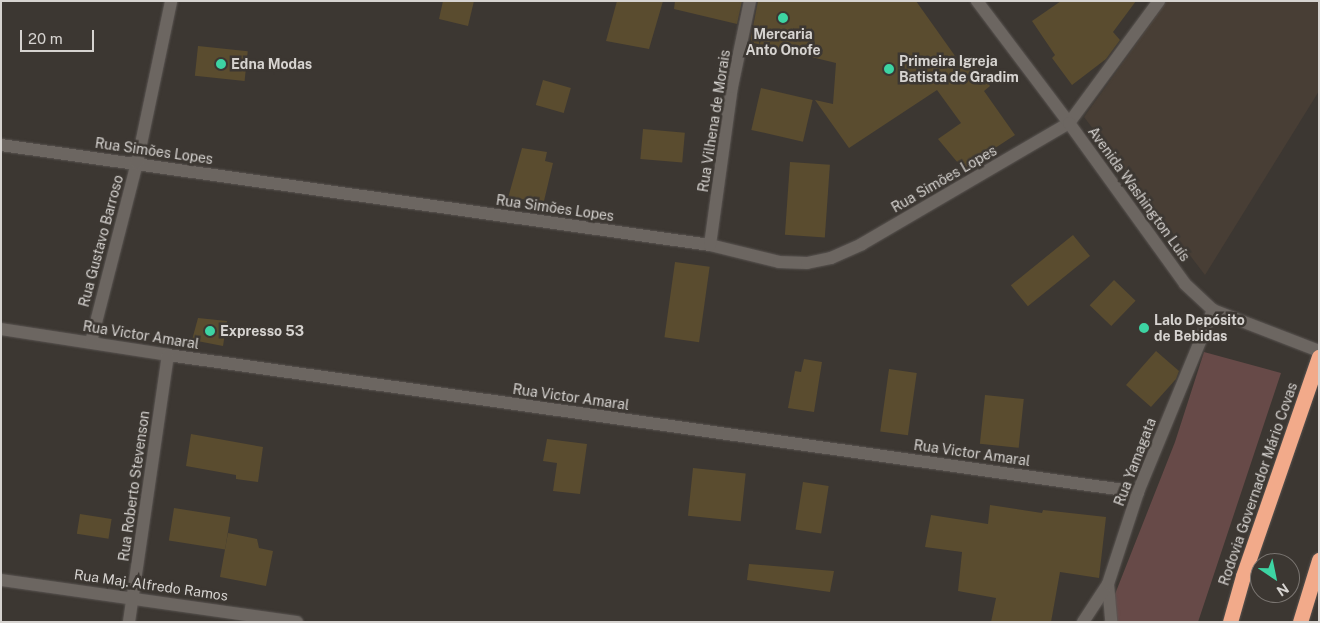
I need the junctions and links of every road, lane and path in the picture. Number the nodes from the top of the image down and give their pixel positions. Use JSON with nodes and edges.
{"nodes":[{"id":1,"x":171,"y":1,"type":"edge"},
{"id":2,"x":750,"y":1,"type":"edge"},
{"id":3,"x":977,"y":1,"type":"edge"},
{"id":4,"x":1159,"y":1,"type":"edge"},
{"id":5,"x":1069,"y":123,"type":"junction"},
{"id":6,"x":1,"y":145,"type":"edge"},
{"id":7,"x":137,"y":164,"type":"junction"},
{"id":8,"x":710,"y":245,"type":"junction"},
{"id":9,"x":1213,"y":310,"type":"junction"},
{"id":10,"x":1,"y":329,"type":"edge"},
{"id":11,"x":91,"y":342,"type":"junction"},
{"id":12,"x":1319,"y":350,"type":"edge"},
{"id":13,"x":168,"y":355,"type":"junction"},
{"id":14,"x":1319,"y":357,"type":"edge"},
{"id":15,"x":1138,"y":492,"type":"junction"},
{"id":16,"x":1319,"y":560,"type":"edge"},
{"id":17,"x":1,"y":580,"type":"edge"},
{"id":18,"x":1108,"y":584,"type":"junction"},
{"id":19,"x":133,"y":597,"type":"junction"},
{"id":20,"x":129,"y":622,"type":"edge"},
{"id":21,"x":297,"y":622,"type":"edge"},
{"id":22,"x":1082,"y":622,"type":"edge"},
{"id":23,"x":1111,"y":622,"type":"edge"},
{"id":24,"x":1230,"y":622,"type":"edge"},
{"id":25,"x":1300,"y":622,"type":"edge"}],
"edges":[{"from":1,"to":7,"type":"street","name":"Rua Gustavo Barroso"},
{"from":2,"to":8,"type":"street","name":"Rua Vilhena de Morais"},
{"from":3,"to":5,"type":"street","name":"Avenida Washington Luís"},
{"from":4,"to":5,"type":"street"},
{"from":5,"to":8,"type":"street","name":"Rua Simões Lopes"},
{"from":5,"to":9,"type":"street","name":"Avenida Washington Luís"},
{"from":6,"to":7,"type":"street","name":"Rua Simões Lopes"},
{"from":7,"to":8,"type":"street","name":"Rua Simões Lopes"},
{"from":7,"to":11,"type":"street","name":"Rua Gustavo Barroso"},
{"from":9,"to":12,"type":"street","name":"Avenida Washington Luís"},
{"from":9,"to":15,"type":"street","name":"Rua Yamagata"},
{"from":10,"to":11,"type":"street","name":"Rua Victor Amaral"},
{"from":11,"to":13,"type":"street","name":"Rua Victor Amaral"},
{"from":13,"to":15,"type":"street","name":"Rua Victor Amaral"},
{"from":13,"to":19,"type":"street","name":"Rua Roberto Stevenson"},
{"from":14,"to":24,"type":"highway","name":"Rodovia Governador Mário Covas"},
{"from":15,"to":18,"type":"street","name":"Rua Yamagata"},
{"from":16,"to":25,"type":"highway"},
{"from":17,"to":19,"type":"street","name":"Rua Maj. Alfredo Ramos"},
{"from":18,"to":22,"type":"street","name":"Rua Yamagata"},
{"from":18,"to":23,"type":"street"},
{"from":19,"to":20,"type":"street","name":"Rua Roberto Stevenson"},
{"from":19,"to":21,"type":"street","name":"Rua Maj. Alfredo Ramos"}]}
